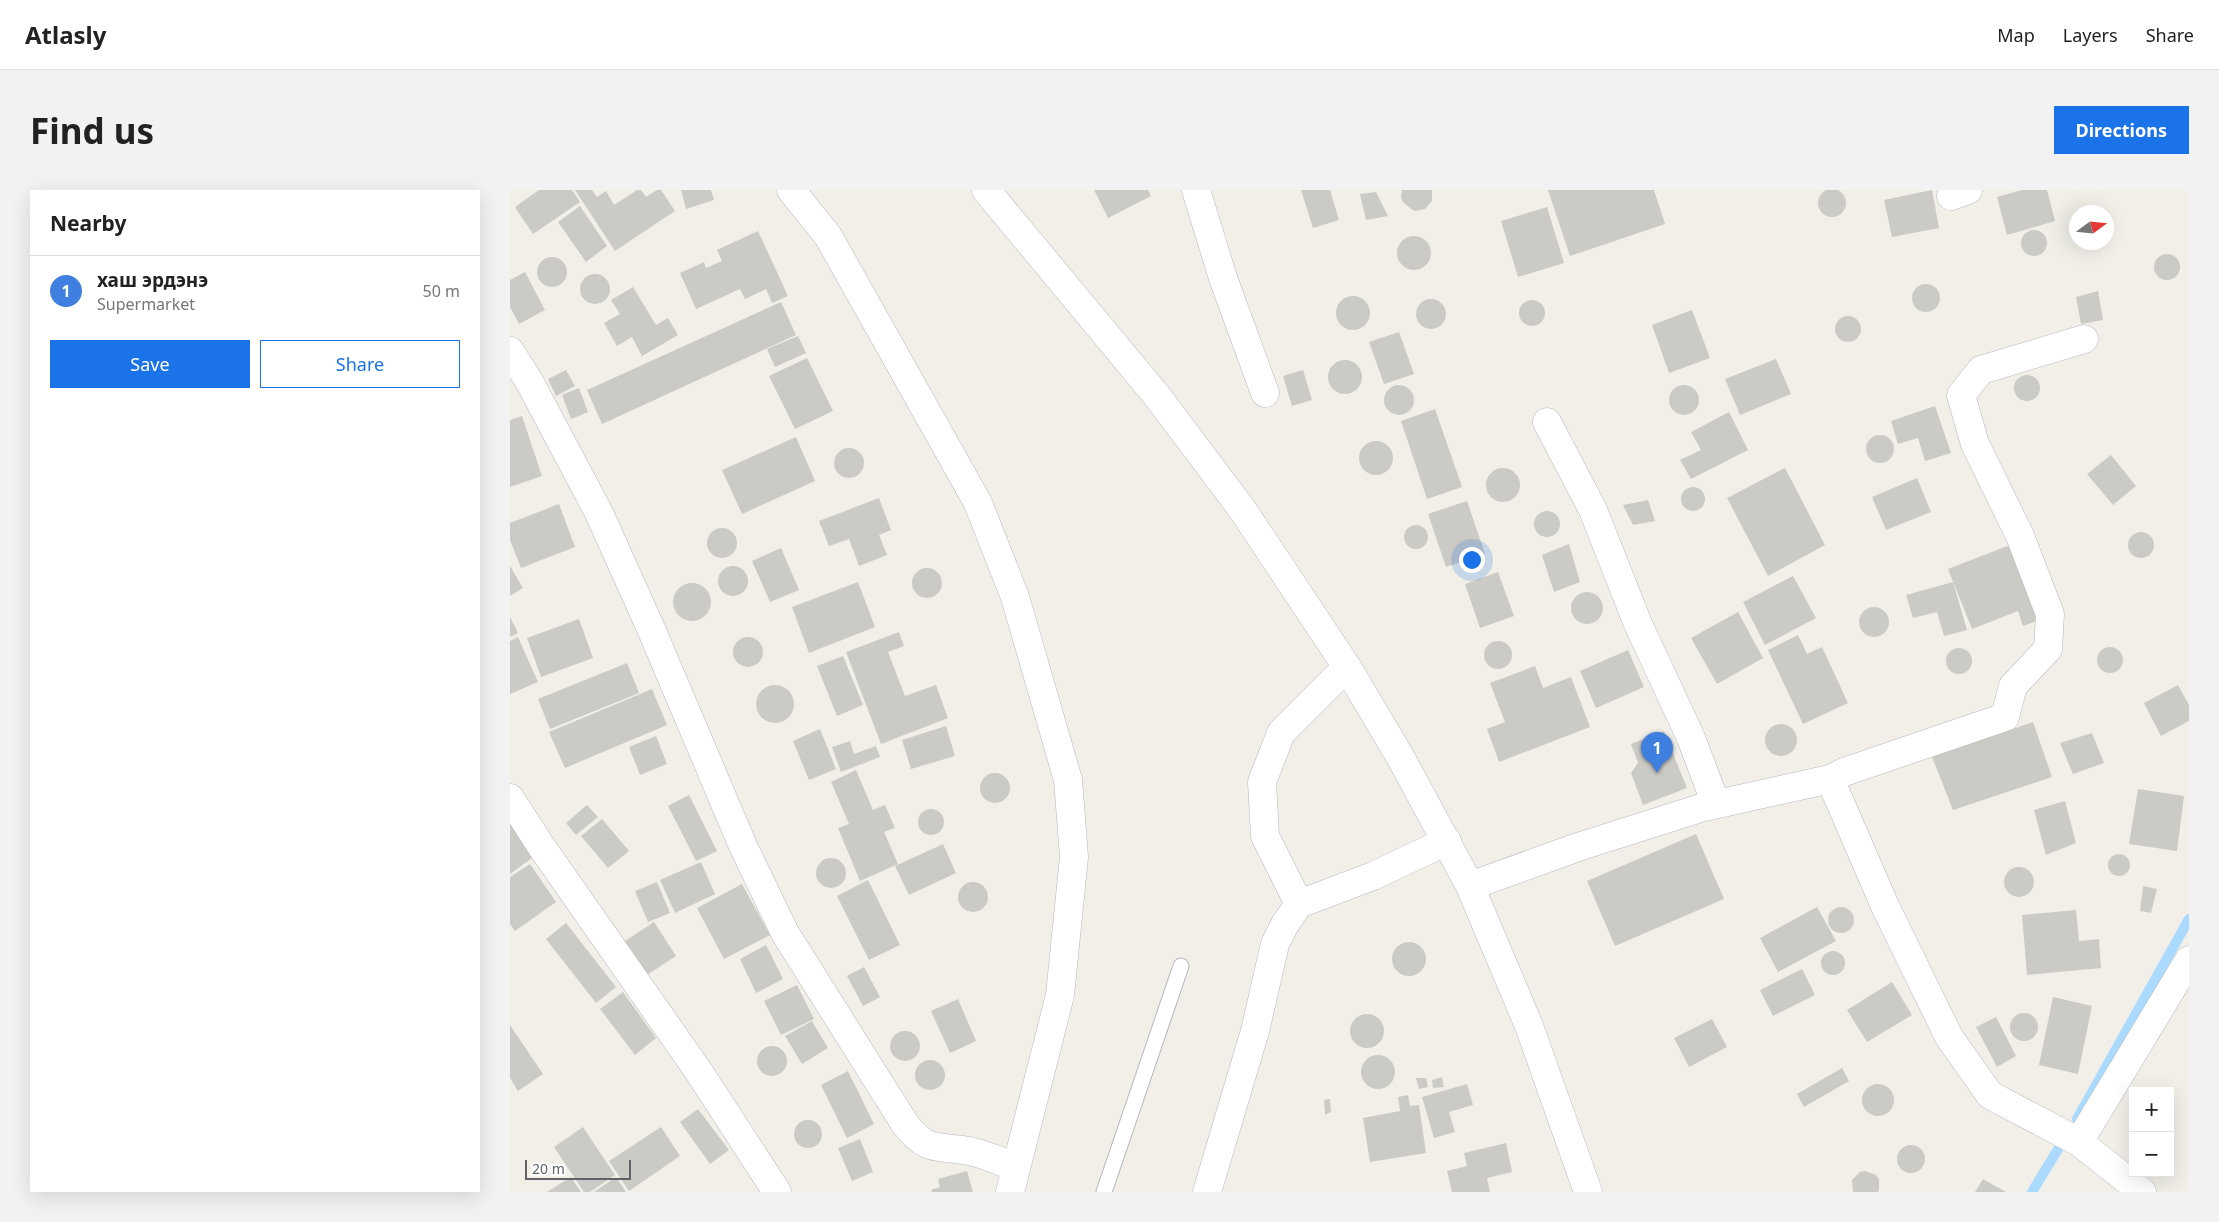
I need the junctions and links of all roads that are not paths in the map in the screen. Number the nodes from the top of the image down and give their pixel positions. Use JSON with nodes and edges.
{"nodes":[{"id":1,"x":791,"y":190,"type":"edge"},
{"id":2,"x":986,"y":190,"type":"edge"},
{"id":3,"x":1196,"y":190,"type":"edge"},
{"id":4,"x":2084,"y":339,"type":"dead end"},
{"id":5,"x":510,"y":351,"type":"edge"},
{"id":6,"x":1265,"y":393,"type":"dead end"},
{"id":7,"x":1548,"y":422,"type":"dead end"},
{"id":8,"x":1348,"y":666,"type":"junction"},
{"id":9,"x":1830,"y":779,"type":"junction"},
{"id":10,"x":510,"y":798,"type":"edge"},
{"id":11,"x":1716,"y":804,"type":"junction"},
{"id":12,"x":1447,"y":841,"type":"junction"},
{"id":13,"x":1470,"y":886,"type":"junction"},
{"id":14,"x":1299,"y":904,"type":"junction"},
{"id":15,"x":2189,"y":960,"type":"edge"},
{"id":16,"x":1181,"y":966,"type":"dead end"},
{"id":17,"x":2079,"y":1142,"type":"junction"},
{"id":18,"x":1013,"y":1180,"type":"edge"},
{"id":19,"x":777,"y":1192,"type":"edge"},
{"id":20,"x":1104,"y":1192,"type":"edge"},
{"id":21,"x":1206,"y":1192,"type":"edge"},
{"id":22,"x":1588,"y":1192,"type":"edge"},
{"id":23,"x":2142,"y":1192,"type":"edge"}],
"edges":[{"from":1,"to":18,"type":"street"},
{"from":2,"to":8,"type":"street"},
{"from":3,"to":6,"type":"street"},
{"from":4,"to":9,"type":"street"},
{"from":5,"to":18,"type":"street"},
{"from":7,"to":11,"type":"street"},
{"from":8,"to":12,"type":"street"},
{"from":8,"to":14,"type":"street"},
{"from":9,"to":11,"type":"street"},
{"from":9,"to":17,"type":"street"},
{"from":10,"to":19,"type":"street"},
{"from":11,"to":13,"type":"street"},
{"from":12,"to":13,"type":"street"},
{"from":12,"to":14,"type":"street"},
{"from":13,"to":22,"type":"street"},
{"from":14,"to":21,"type":"street"},
{"from":15,"to":17,"type":"street"},
{"from":16,"to":20,"type":"lane"},
{"from":17,"to":23,"type":"street"}]}
